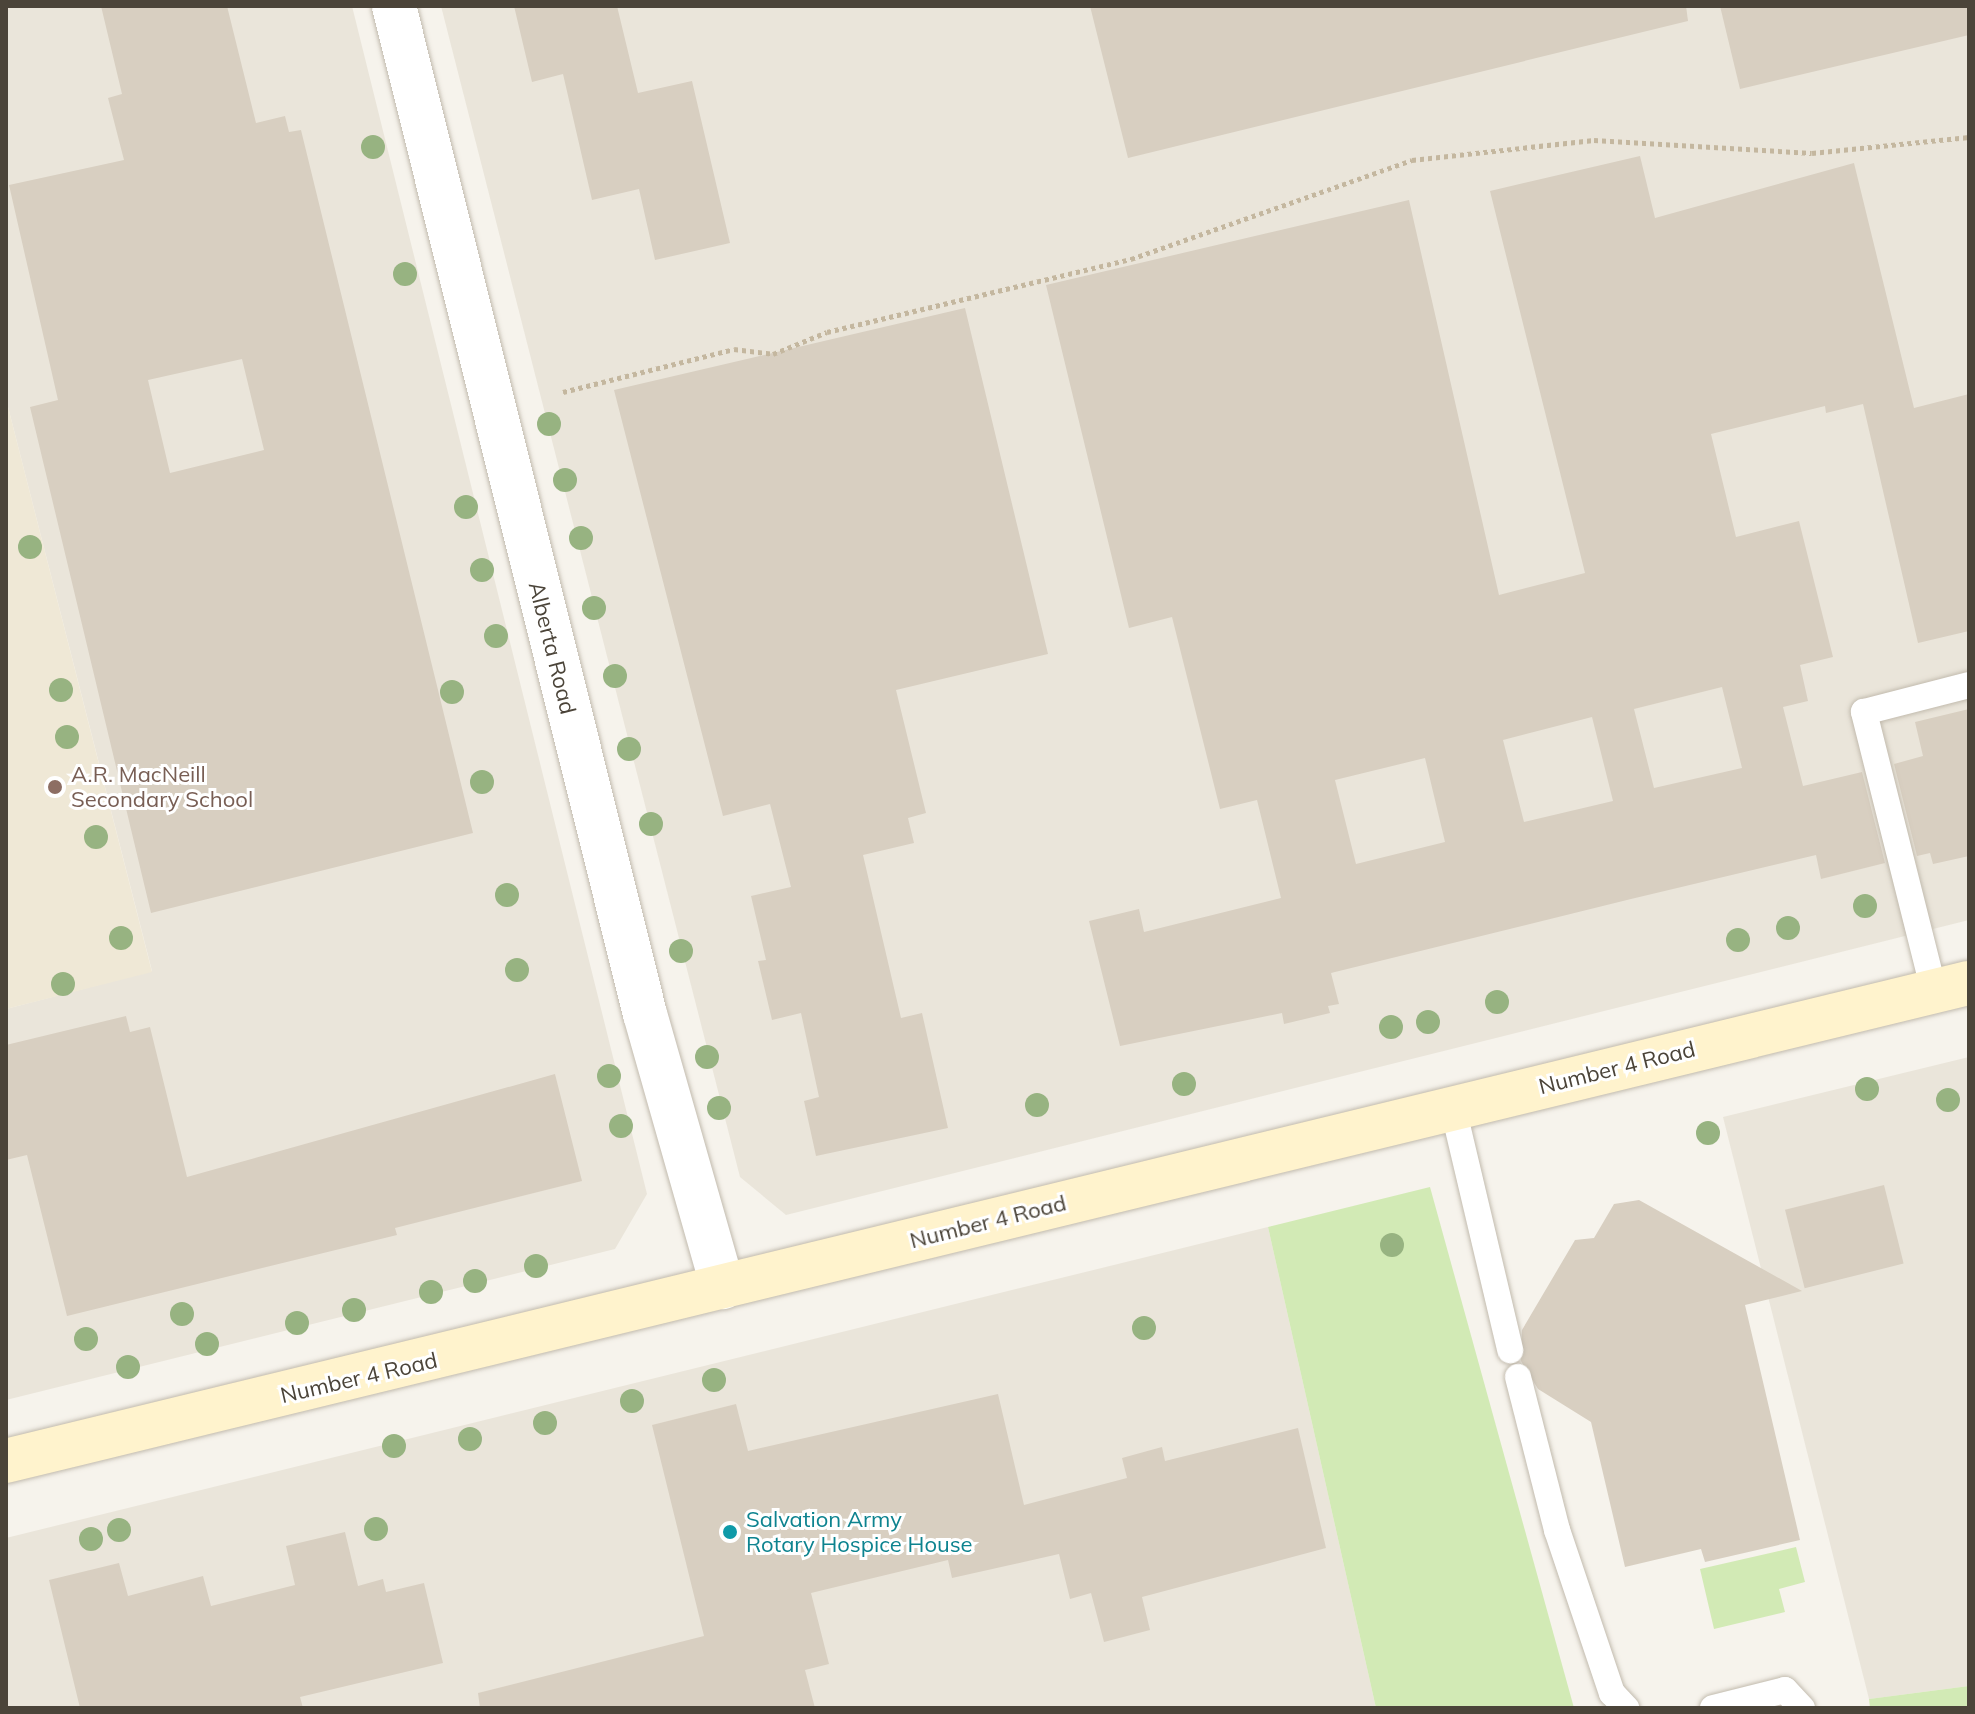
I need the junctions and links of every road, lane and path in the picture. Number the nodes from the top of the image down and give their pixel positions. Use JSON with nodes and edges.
{"nodes":[{"id":1,"x":394,"y":6,"type":"edge"},
{"id":2,"x":1969,"y":137,"type":"edge"},
{"id":3,"x":563,"y":392,"type":"dead end"},
{"id":4,"x":1969,"y":685,"type":"edge"},
{"id":5,"x":1951,"y":987,"type":"edge"},
{"id":6,"x":1453,"y":1108,"type":"junction"},
{"id":7,"x":723,"y":1287,"type":"junction"},
{"id":8,"x":1510,"y":1350,"type":"dead end"},
{"id":9,"x":1518,"y":1377,"type":"dead end"},
{"id":10,"x":6,"y":1461,"type":"edge"},
{"id":11,"x":1801,"y":1704,"type":"edge"},
{"id":12,"x":1626,"y":1708,"type":"edge"},
{"id":13,"x":1713,"y":1708,"type":"edge"}],
"edges":[{"from":1,"to":7,"type":"street","name":"Alberta Road"},
{"from":2,"to":3,"type":"path"},
{"from":4,"to":5,"type":"lane"},
{"from":5,"to":6,"type":"main road","name":"Number 4 Road"},
{"from":6,"to":7,"type":"main road","name":"Number 4 Road"},
{"from":6,"to":8,"type":"lane"},
{"from":7,"to":10,"type":"main road","name":"Number 4 Road"},
{"from":9,"to":12,"type":"lane"},
{"from":11,"to":13,"type":"lane"}]}
